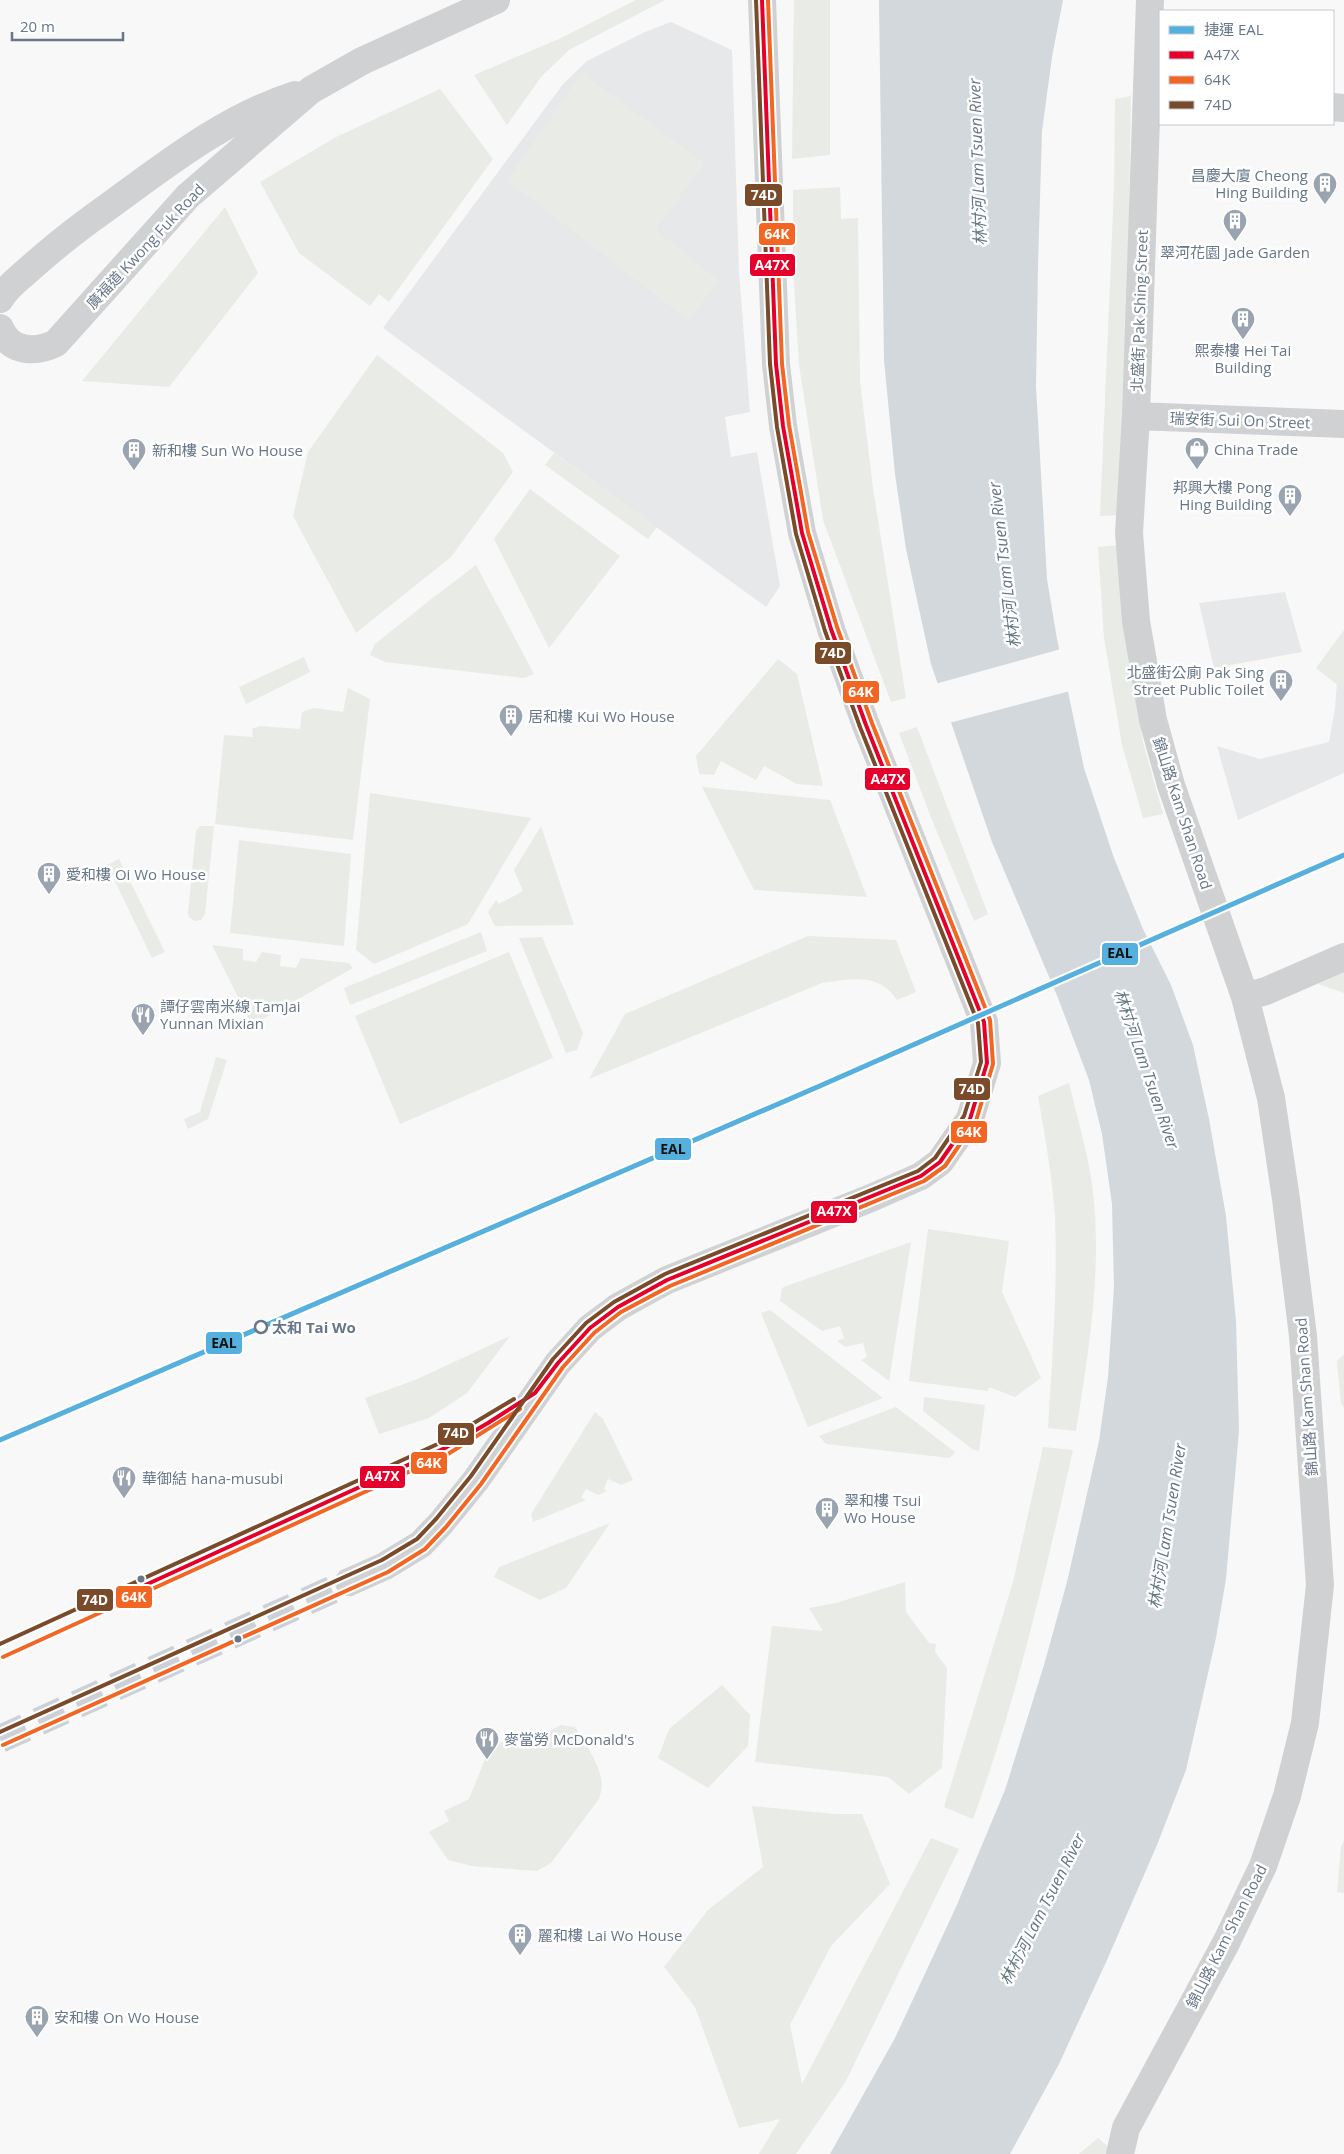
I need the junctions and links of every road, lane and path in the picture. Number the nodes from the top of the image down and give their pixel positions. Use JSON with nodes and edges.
{"nodes":[{"id":1,"x":496,"y":0,"type":"edge"},
{"id":2,"x":762,"y":0,"type":"edge"},
{"id":3,"x":1150,"y":0,"type":"edge"},
{"id":4,"x":311,"y":90,"type":"junction"},
{"id":5,"x":1153,"y":101,"type":"edge"},
{"id":6,"x":0,"y":299,"type":"edge"},
{"id":7,"x":0,"y":328,"type":"edge"},
{"id":8,"x":1136,"y":416,"type":"junction"},
{"id":9,"x":1344,"y":424,"type":"edge"},
{"id":10,"x":1136,"y":621,"type":"joint"},
{"id":11,"x":1344,"y":958,"type":"edge"},
{"id":12,"x":1245,"y":998,"type":"junction"},
{"id":13,"x":348,"y":1582,"type":"tunnel mouth"},
{"id":14,"x":1120,"y":2154,"type":"edge"}],
"edges":[{"from":1,"to":4,"type":"street","name":"廣福道 Kwong Fuk Road"},
{"from":2,"to":13,"type":"street"},
{"from":3,"to":5,"type":"street","name":"北盛街 Pak Shing Street"},
{"from":4,"to":6,"type":"street","name":"廣福道 Kwong Fuk Road"},
{"from":4,"to":7,"type":"street","name":"廣福道 Kwong Fuk Road"},
{"from":5,"to":8,"type":"street","name":"北盛街 Pak Shing Street"},
{"from":8,"to":9,"type":"street","name":"瑞安街 Sui On Street"},
{"from":8,"to":10,"type":"street","name":"北盛街 Pak Shing Street"},
{"from":10,"to":12,"type":"street","name":"錦山路 Kam Shan Road"},
{"from":11,"to":12,"type":"street"},
{"from":12,"to":14,"type":"street","name":"錦山路 Kam Shan Road"}]}
